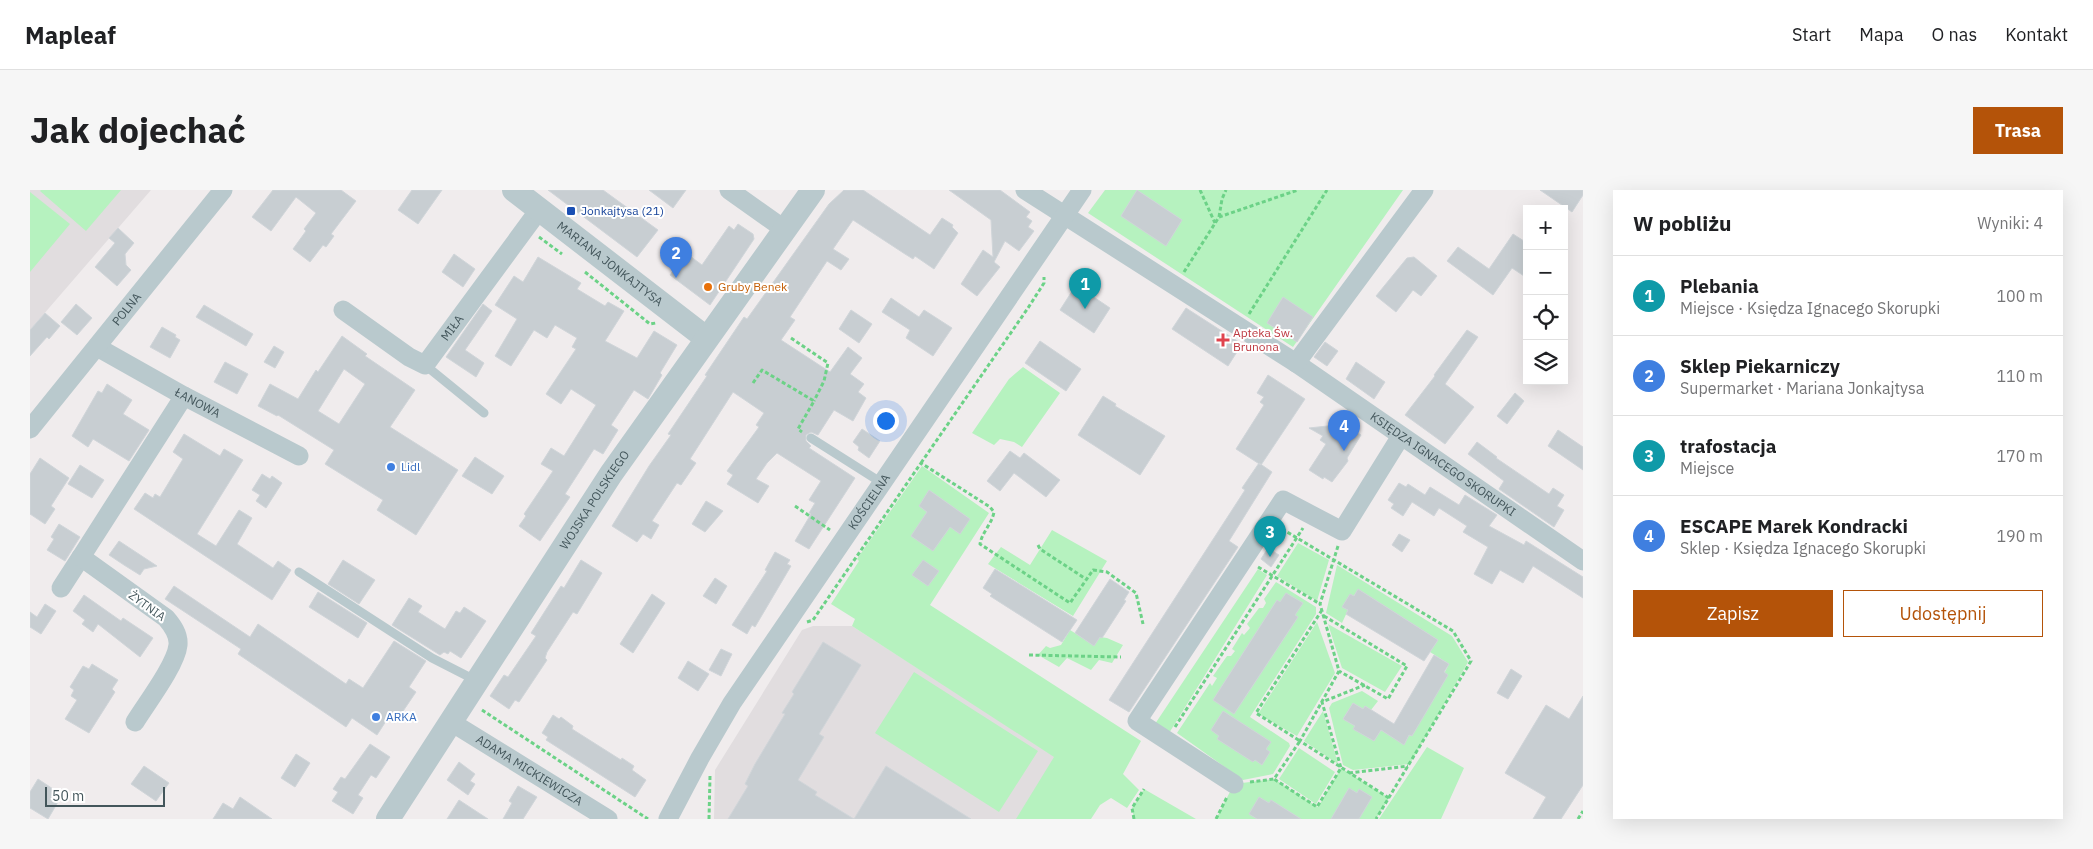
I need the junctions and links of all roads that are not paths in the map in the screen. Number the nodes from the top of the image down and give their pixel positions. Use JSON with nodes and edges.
{"nodes":[{"id":1,"x":223,"y":190,"type":"edge"},
{"id":2,"x":514,"y":190,"type":"edge"},
{"id":3,"x":728,"y":190,"type":"edge"},
{"id":4,"x":813,"y":190,"type":"edge"},
{"id":5,"x":1025,"y":190,"type":"edge"},
{"id":6,"x":1082,"y":190,"type":"edge"},
{"id":7,"x":1424,"y":190,"type":"edge"},
{"id":8,"x":539,"y":210,"type":"junction"},
{"id":9,"x":1064,"y":215,"type":"junction"},
{"id":10,"x":784,"y":229,"type":"junction"},
{"id":11,"x":344,"y":310,"type":"dead end"},
{"id":12,"x":706,"y":338,"type":"junction"},
{"id":13,"x":97,"y":347,"type":"junction"},
{"id":14,"x":1296,"y":363,"type":"junction"},
{"id":15,"x":425,"y":365,"type":"junction"},
{"id":16,"x":184,"y":396,"type":"junction"},
{"id":17,"x":484,"y":413,"type":"dead end"},
{"id":18,"x":30,"y":429,"type":"edge"},
{"id":19,"x":1401,"y":436,"type":"junction"},
{"id":20,"x":811,"y":438,"type":"road end"},
{"id":21,"x":299,"y":456,"type":"dead end"},
{"id":22,"x":882,"y":483,"type":"junction"},
{"id":23,"x":81,"y":557,"type":"junction"},
{"id":24,"x":1583,"y":561,"type":"edge"},
{"id":25,"x":300,"y":572,"type":"dead end"},
{"id":26,"x":60,"y":588,"type":"dead end"},
{"id":27,"x":477,"y":681,"type":"junction"},
{"id":28,"x":135,"y":722,"type":"dead end"},
{"id":29,"x":451,"y":722,"type":"junction"},
{"id":30,"x":1234,"y":784,"type":"road end"},
{"id":31,"x":388,"y":819,"type":"edge"},
{"id":32,"x":608,"y":819,"type":"edge"},
{"id":33,"x":668,"y":819,"type":"edge"}],
"edges":[{"from":1,"to":13,"type":"street","name":"POLNA"},
{"from":2,"to":8,"type":"street","name":"MARIANA JONKAJTYSA"},
{"from":3,"to":10,"type":"street"},
{"from":4,"to":10,"type":"street","name":"WOJSKA POLSKIEGO"},
{"from":5,"to":9,"type":"street","name":"KSIĘDZA IGNACEGO SKORUPKI"},
{"from":6,"to":9,"type":"street","name":"KOŚCIELNA"},
{"from":7,"to":14,"type":"street"},
{"from":8,"to":12,"type":"street","name":"MARIANA JONKAJTYSA"},
{"from":8,"to":15,"type":"street","name":"MIŁA"},
{"from":9,"to":14,"type":"street","name":"KSIĘDZA IGNACEGO SKORUPKI"},
{"from":9,"to":22,"type":"street","name":"KOŚCIELNA"},
{"from":10,"to":12,"type":"street","name":"WOJSKA POLSKIEGO"},
{"from":11,"to":15,"type":"street"},
{"from":12,"to":27,"type":"street","name":"WOJSKA POLSKIEGO"},
{"from":13,"to":16,"type":"street","name":"ŁANOWA"},
{"from":13,"to":18,"type":"street","name":"POLNA"},
{"from":14,"to":19,"type":"street","name":"KSIĘDZA IGNACEGO SKORUPKI"},
{"from":15,"to":17,"type":"lane"},
{"from":16,"to":21,"type":"street","name":"ŁANOWA"},
{"from":16,"to":23,"type":"street"},
{"from":19,"to":24,"type":"street","name":"KSIĘDZA IGNACEGO SKORUPKI"},
{"from":19,"to":30,"type":"street"},
{"from":20,"to":22,"type":"lane"},
{"from":22,"to":33,"type":"street","name":"KOŚCIELNA"},
{"from":23,"to":26,"type":"street"},
{"from":23,"to":28,"type":"street","name":"ŻYTNIA"},
{"from":25,"to":27,"type":"lane"},
{"from":27,"to":29,"type":"street","name":"WOJSKA POLSKIEGO"},
{"from":29,"to":31,"type":"street","name":"WOJSKA POLSKIEGO"},
{"from":29,"to":32,"type":"street","name":"ADAMA MICKIEWICZA"}]}
